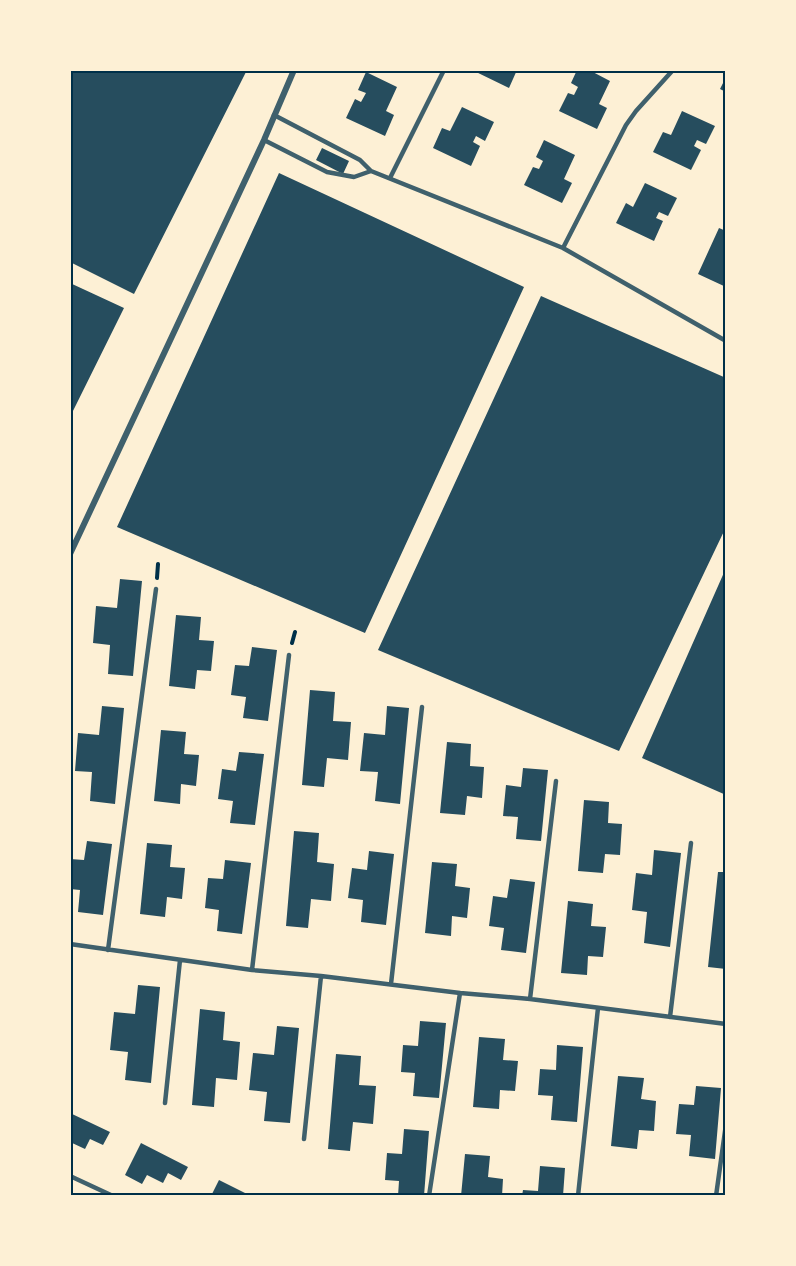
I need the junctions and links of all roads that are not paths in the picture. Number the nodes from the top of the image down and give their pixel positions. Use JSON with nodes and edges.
{"nodes":[{"id":1,"x":294,"y":70,"type":"edge"},
{"id":2,"x":444,"y":70,"type":"edge"},
{"id":3,"x":673,"y":70,"type":"edge"},
{"id":4,"x":274,"y":115,"type":"junction"},
{"id":5,"x":264,"y":140,"type":"junction"},
{"id":6,"x":371,"y":171,"type":"junction"},
{"id":7,"x":390,"y":178,"type":"junction"},
{"id":8,"x":563,"y":248,"type":"junction"},
{"id":9,"x":726,"y":341,"type":"edge"},
{"id":10,"x":70,"y":554,"type":"edge"},
{"id":11,"x":156,"y":589,"type":"dead end"},
{"id":12,"x":289,"y":655,"type":"dead end"},
{"id":13,"x":422,"y":707,"type":"dead end"},
{"id":14,"x":556,"y":781,"type":"dead end"},
{"id":15,"x":691,"y":843,"type":"dead end"},
{"id":16,"x":70,"y":944,"type":"edge"},
{"id":17,"x":108,"y":950,"type":"junction"},
{"id":18,"x":180,"y":960,"type":"junction"},
{"id":19,"x":252,"y":970,"type":"junction"},
{"id":20,"x":321,"y":976,"type":"junction"},
{"id":21,"x":391,"y":984,"type":"junction"},
{"id":22,"x":460,"y":993,"type":"junction"},
{"id":23,"x":530,"y":999,"type":"junction"},
{"id":24,"x":598,"y":1008,"type":"junction"},
{"id":25,"x":670,"y":1017,"type":"junction"},
{"id":26,"x":726,"y":1024,"type":"edge"},
{"id":27,"x":165,"y":1103,"type":"dead end"},
{"id":28,"x":726,"y":1124,"type":"edge"},
{"id":29,"x":304,"y":1139,"type":"dead end"},
{"id":30,"x":70,"y":1176,"type":"edge"},
{"id":31,"x":113,"y":1196,"type":"edge"},
{"id":32,"x":429,"y":1196,"type":"edge"},
{"id":33,"x":578,"y":1196,"type":"edge"},
{"id":34,"x":716,"y":1196,"type":"edge"}],
"edges":[{"from":1,"to":4,"type":"street"},
{"from":2,"to":7,"type":"lane"},
{"from":3,"to":8,"type":"lane"},
{"from":4,"to":5,"type":"street"},
{"from":4,"to":6,"type":"lane"},
{"from":5,"to":6,"type":"lane"},
{"from":5,"to":10,"type":"street"},
{"from":6,"to":7,"type":"lane"},
{"from":7,"to":8,"type":"lane"},
{"from":8,"to":9,"type":"lane"},
{"from":11,"to":17,"type":"lane"},
{"from":12,"to":19,"type":"lane"},
{"from":13,"to":21,"type":"lane"},
{"from":14,"to":23,"type":"lane"},
{"from":15,"to":25,"type":"lane"},
{"from":16,"to":17,"type":"lane"},
{"from":17,"to":18,"type":"lane"},
{"from":18,"to":19,"type":"lane"},
{"from":18,"to":27,"type":"lane"},
{"from":19,"to":20,"type":"lane"},
{"from":20,"to":21,"type":"lane"},
{"from":20,"to":29,"type":"lane"},
{"from":21,"to":22,"type":"lane"},
{"from":22,"to":23,"type":"lane"},
{"from":22,"to":32,"type":"lane"},
{"from":23,"to":24,"type":"lane"},
{"from":24,"to":25,"type":"lane"},
{"from":24,"to":33,"type":"lane"},
{"from":25,"to":26,"type":"lane"},
{"from":28,"to":34,"type":"lane"},
{"from":30,"to":31,"type":"lane"}]}
